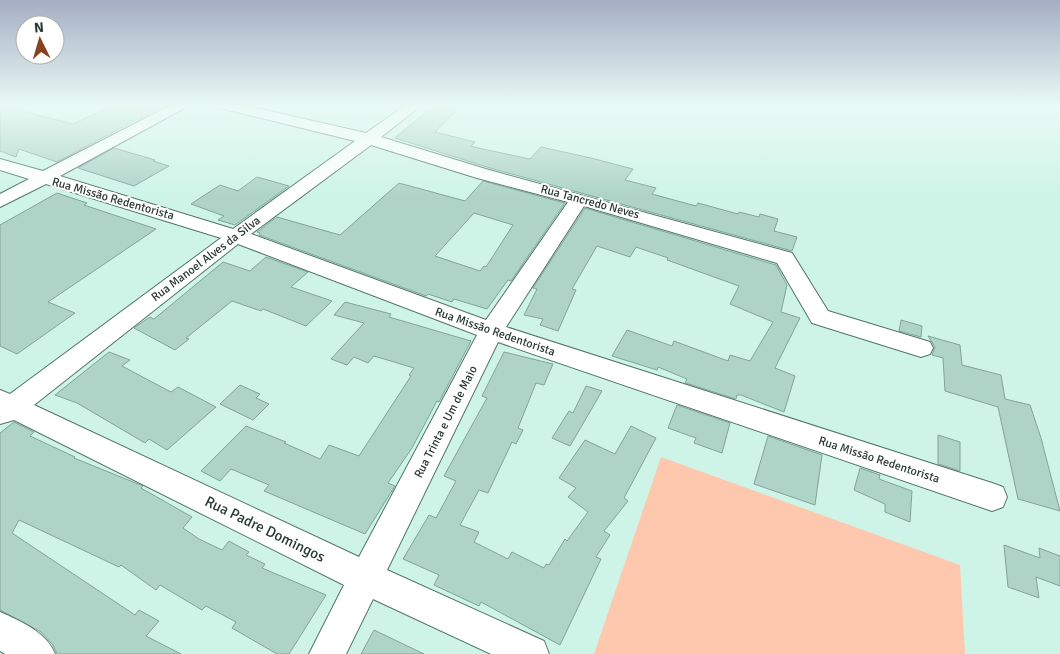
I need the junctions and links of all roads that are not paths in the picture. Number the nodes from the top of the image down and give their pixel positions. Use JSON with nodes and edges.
{"nodes":[{"id":1,"x":125,"y":136,"type":"edge"},
{"id":2,"x":354,"y":136,"type":"edge"},
{"id":3,"x":374,"y":136,"type":"edge"},
{"id":4,"x":369,"y":139,"type":"junction"},
{"id":5,"x":0,"y":164,"type":"edge"},
{"id":6,"x":44,"y":179,"type":"junction"},
{"id":7,"x":580,"y":199,"type":"junction"},
{"id":8,"x":0,"y":202,"type":"edge"},
{"id":9,"x":236,"y":236,"type":"junction"},
{"id":10,"x":492,"y":332,"type":"junction"},
{"id":11,"x":921,"y":348,"type":"dead end"},
{"id":12,"x":4,"y":408,"type":"edge"},
{"id":13,"x":992,"y":497,"type":"dead end"},
{"id":14,"x":366,"y":578,"type":"junction"},
{"id":15,"x":0,"y":630,"type":"edge"},
{"id":16,"x":37,"y":654,"type":"edge"},
{"id":17,"x":327,"y":654,"type":"edge"},
{"id":18,"x":531,"y":654,"type":"edge"}],
"edges":[{"from":1,"to":6,"type":"street"},
{"from":2,"to":4,"type":"street","name":"Rua Tancredo Neves"},
{"from":3,"to":4,"type":"street","name":"Rua Manoel Alves da Silva"},
{"from":4,"to":7,"type":"street","name":"Rua Tancredo Neves"},
{"from":4,"to":9,"type":"street","name":"Rua Manoel Alves da Silva"},
{"from":5,"to":6,"type":"street","name":"Rua Missão Redentorista"},
{"from":6,"to":8,"type":"street"},
{"from":6,"to":9,"type":"street","name":"Rua Missão Redentorista"},
{"from":7,"to":10,"type":"street","name":"Rua Trinta e Um de Maio"},
{"from":7,"to":11,"type":"street","name":"Rua Tancredo Neves"},
{"from":9,"to":10,"type":"street","name":"Rua Missão Redentorista"},
{"from":9,"to":12,"type":"street","name":"Rua Manoel Alves da Silva"},
{"from":10,"to":13,"type":"street","name":"Rua Missão Redentorista"},
{"from":10,"to":14,"type":"street","name":"Rua Trinta e Um de Maio"},
{"from":12,"to":14,"type":"street","name":"Rua Padre Domingos"},
{"from":14,"to":17,"type":"street","name":"Rua Trinta e Um de Maio"},
{"from":14,"to":18,"type":"street","name":"Rua Padre Domingos"},
{"from":15,"to":16,"type":"street"}]}
